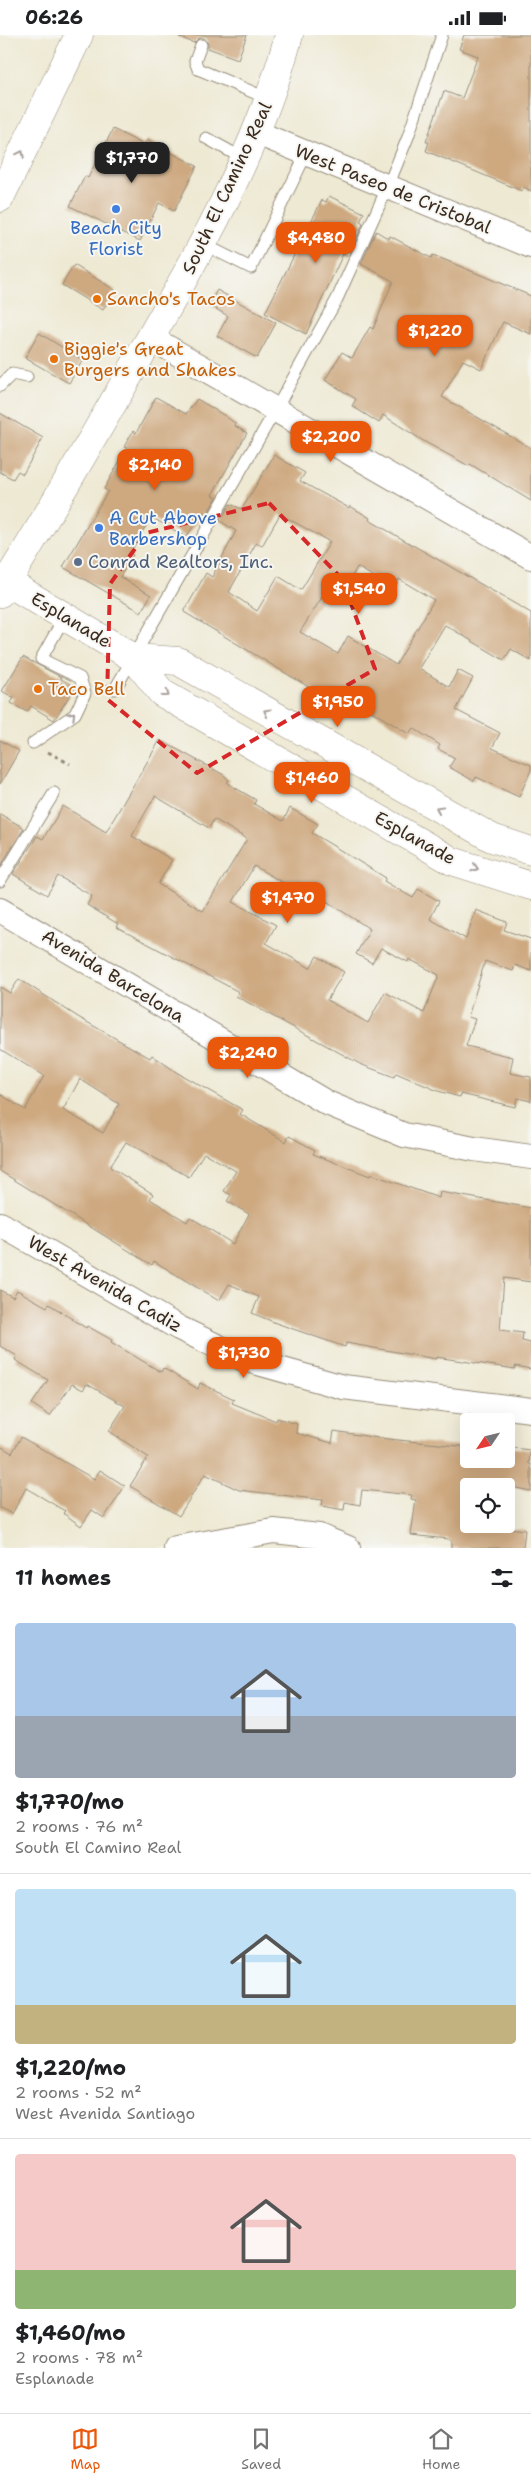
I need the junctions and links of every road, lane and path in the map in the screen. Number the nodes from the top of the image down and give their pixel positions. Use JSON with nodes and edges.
{"nodes":[{"id":1,"x":79,"y":35,"type":"edge"},
{"id":2,"x":289,"y":35,"type":"edge"},
{"id":3,"x":442,"y":35,"type":"edge"},
{"id":4,"x":201,"y":45,"type":"dead end"},
{"id":5,"x":268,"y":99,"type":"junction"},
{"id":6,"x":255,"y":132,"type":"junction"},
{"id":7,"x":206,"y":138,"type":"dead end"},
{"id":8,"x":306,"y":154,"type":"junction"},
{"id":9,"x":244,"y":159,"type":"junction"},
{"id":10,"x":388,"y":187,"type":"junction"},
{"id":11,"x":0,"y":198,"type":"edge"},
{"id":12,"x":203,"y":244,"type":"junction"},
{"id":13,"x":531,"y":246,"type":"edge"},
{"id":14,"x":151,"y":338,"type":"junction"},
{"id":15,"x":27,"y":377,"type":"dead end"},
{"id":16,"x":0,"y":386,"type":"edge"},
{"id":17,"x":276,"y":409,"type":"junction"},
{"id":18,"x":531,"y":557,"type":"edge"},
{"id":19,"x":4,"y":587,"type":"edge"},
{"id":20,"x":65,"y":616,"type":"junction"},
{"id":21,"x":134,"y":658,"type":"junction"},
{"id":22,"x":115,"y":689,"type":"dead end"},
{"id":23,"x":33,"y":743,"type":"dead end"},
{"id":24,"x":59,"y":758,"type":"dead end"},
{"id":25,"x":70,"y":764,"type":"dead end"},
{"id":26,"x":54,"y":793,"type":"dead end"},
{"id":27,"x":531,"y":851,"type":"edge"},
{"id":28,"x":0,"y":881,"type":"edge"},
{"id":29,"x":531,"y":886,"type":"edge"},
{"id":30,"x":0,"y":909,"type":"edge"},
{"id":31,"x":531,"y":1157,"type":"edge"},
{"id":32,"x":0,"y":1223,"type":"edge"},
{"id":33,"x":531,"y":1410,"type":"edge"},
{"id":34,"x":176,"y":1548,"type":"edge"},
{"id":35,"x":348,"y":1548,"type":"edge"}],
"edges":[{"from":11,"to":1,"type":"main road","one_way":true},
{"from":2,"to":5,"type":"main road","name":"South El Camino Real"},
{"from":3,"to":10,"type":"lane"},
{"from":4,"to":5,"type":"lane"},
{"from":5,"to":6,"type":"main road","name":"South El Camino Real"},
{"from":6,"to":8,"type":"street","name":"West Paseo de Cristobal"},
{"from":6,"to":9,"type":"main road","name":"South El Camino Real"},
{"from":7,"to":9,"type":"lane"},
{"from":8,"to":10,"type":"street","name":"West Paseo de Cristobal"},
{"from":8,"to":12,"type":"lane"},
{"from":9,"to":12,"type":"main road","name":"South El Camino Real"},
{"from":10,"to":13,"type":"street","name":"West Paseo de Cristobal"},
{"from":10,"to":17,"type":"lane"},
{"from":12,"to":14,"type":"main road","name":"South El Camino Real"},
{"from":14,"to":17,"type":"street"},
{"from":14,"to":19,"type":"main road","name":"South El Camino Real"},
{"from":15,"to":16,"type":"lane"},
{"from":17,"to":18,"type":"street"},
{"from":17,"to":21,"type":"lane"},
{"from":19,"to":20,"type":"main road","name":"Esplanade"},
{"from":20,"to":21,"type":"main road","name":"Esplanade"},
{"from":23,"to":20,"type":"lane","one_way":true},
{"from":21,"to":22,"type":"lane"},
{"from":27,"to":21,"type":"main road","name":"Esplanade","one_way":true},
{"from":21,"to":29,"type":"main road","name":"Esplanade","one_way":true},
{"from":24,"to":25,"type":"path"},
{"from":26,"to":28,"type":"lane"},
{"from":30,"to":31,"type":"street","name":"Avenida Barcelona"},
{"from":32,"to":33,"type":"street","name":"West Avenida Cadiz"},
{"from":34,"to":35,"type":"street"}]}
